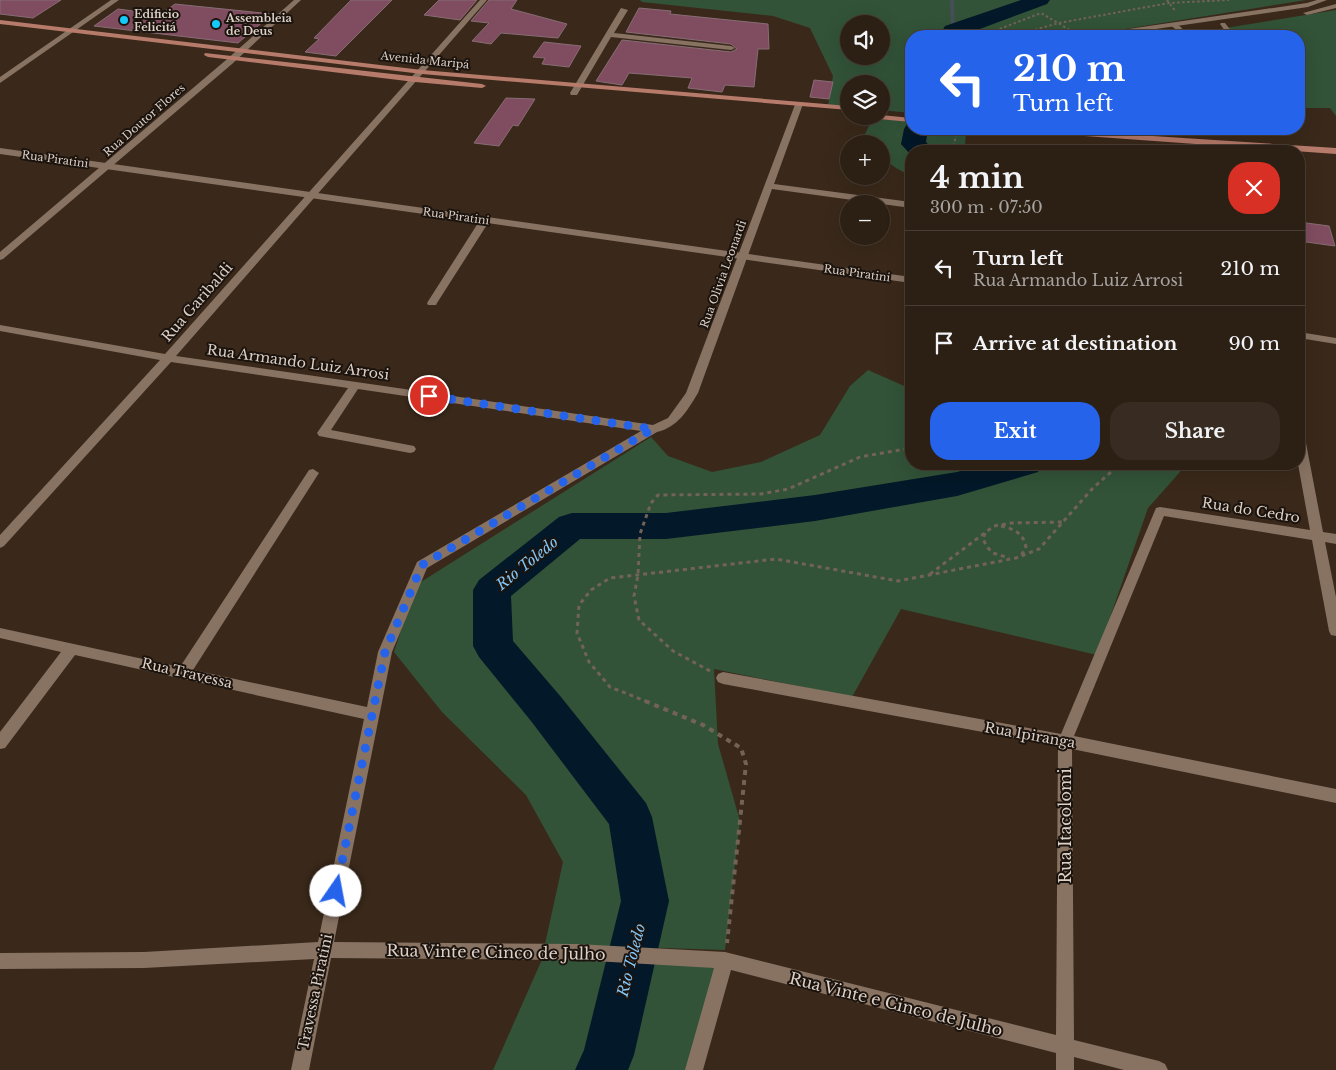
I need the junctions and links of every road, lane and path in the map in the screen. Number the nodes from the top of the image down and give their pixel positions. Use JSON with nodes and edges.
{"nodes":[{"id":1,"x":116,"y":0,"type":"edge"},
{"id":2,"x":298,"y":0,"type":"edge"},
{"id":3,"x":484,"y":0,"type":"edge"},
{"id":4,"x":1229,"y":0,"type":"edge"},
{"id":5,"x":1324,"y":0,"type":"edge"},
{"id":6,"x":1336,"y":6,"type":"edge"},
{"id":7,"x":624,"y":10,"type":"dead end"},
{"id":8,"x":0,"y":22,"type":"edge"},
{"id":9,"x":1059,"y":23,"type":"junction"},
{"id":10,"x":1172,"y":24,"type":"junction"},
{"id":11,"x":1223,"y":24,"type":"junction"},
{"id":12,"x":1152,"y":27,"type":"junction"},
{"id":13,"x":0,"y":30,"type":"edge"},
{"id":14,"x":72,"y":30,"type":"junction"},
{"id":15,"x":997,"y":30,"type":"edge"},
{"id":16,"x":1036,"y":30,"type":"edge"},
{"id":17,"x":1070,"y":30,"type":"edge"},
{"id":18,"x":1133,"y":30,"type":"edge"},
{"id":19,"x":1155,"y":30,"type":"edge"},
{"id":20,"x":1179,"y":30,"type":"edge"},
{"id":21,"x":1196,"y":30,"type":"edge"},
{"id":22,"x":1228,"y":30,"type":"edge"},
{"id":23,"x":609,"y":35,"type":"junction"},
{"id":24,"x":63,"y":37,"type":"junction"},
{"id":25,"x":731,"y":48,"type":"dead end"},
{"id":26,"x":242,"y":50,"type":"junction"},
{"id":27,"x":233,"y":58,"type":"junction"},
{"id":28,"x":422,"y":72,"type":"junction"},
{"id":29,"x":415,"y":80,"type":"junction"},
{"id":30,"x":0,"y":81,"type":"edge"},
{"id":31,"x":576,"y":89,"type":"junction"},
{"id":32,"x":798,"y":107,"type":"junction"},
{"id":33,"x":840,"y":108,"type":"edge"},
{"id":34,"x":840,"y":114,"type":"edge"},
{"id":35,"x":905,"y":114,"type":"edge"},
{"id":36,"x":891,"y":115,"type":"joint"},
{"id":37,"x":905,"y":118,"type":"edge"},
{"id":38,"x":1101,"y":135,"type":"edge"},
{"id":39,"x":1220,"y":135,"type":"edge"},
{"id":40,"x":1336,"y":143,"type":"edge"},
{"id":41,"x":1209,"y":145,"type":"edge"},
{"id":42,"x":1305,"y":150,"type":"edge"},
{"id":43,"x":0,"y":151,"type":"edge"},
{"id":44,"x":1336,"y":151,"type":"edge"},
{"id":45,"x":107,"y":166,"type":"junction"},
{"id":46,"x":770,"y":186,"type":"junction"},
{"id":47,"x":310,"y":195,"type":"junction"},
{"id":48,"x":905,"y":205,"type":"edge"},
{"id":49,"x":485,"y":220,"type":"junction"},
{"id":50,"x":743,"y":256,"type":"junction"},
{"id":51,"x":0,"y":257,"type":"edge"},
{"id":52,"x":905,"y":279,"type":"edge"},
{"id":53,"x":432,"y":303,"type":"dead end"},
{"id":54,"x":0,"y":328,"type":"edge"},
{"id":55,"x":1305,"y":336,"type":"edge"},
{"id":56,"x":1336,"y":341,"type":"edge"},
{"id":57,"x":168,"y":358,"type":"junction"},
{"id":58,"x":355,"y":386,"type":"junction"},
{"id":59,"x":653,"y":429,"type":"junction"},
{"id":60,"x":410,"y":449,"type":"dead end"},
{"id":61,"x":905,"y":449,"type":"edge"},
{"id":62,"x":1305,"y":469,"type":"edge"},
{"id":63,"x":1113,"y":470,"type":"edge"},
{"id":64,"x":313,"y":473,"type":"dead end"},
{"id":65,"x":1160,"y":511,"type":"joint"},
{"id":66,"x":1062,"y":522,"type":"junction"},
{"id":67,"x":998,"y":525,"type":"junction"},
{"id":68,"x":987,"y":530,"type":"junction"},
{"id":69,"x":1318,"y":536,"type":"junction"},
{"id":70,"x":1336,"y":539,"type":"edge"},
{"id":71,"x":0,"y":543,"type":"edge"},
{"id":72,"x":1020,"y":556,"type":"junction"},
{"id":73,"x":1015,"y":558,"type":"junction"},
{"id":74,"x":638,"y":575,"type":"junction"},
{"id":75,"x":930,"y":575,"type":"junction"},
{"id":76,"x":1336,"y":631,"type":"edge"},
{"id":77,"x":0,"y":633,"type":"edge"},
{"id":78,"x":72,"y":648,"type":"junction"},
{"id":79,"x":183,"y":673,"type":"junction"},
{"id":80,"x":722,"y":678,"type":"joint"},
{"id":81,"x":373,"y":715,"type":"junction"},
{"id":82,"x":1065,"y":741,"type":"junction"},
{"id":83,"x":0,"y":743,"type":"edge"},
{"id":84,"x":1336,"y":796,"type":"edge"},
{"id":85,"x":324,"y":950,"type":"junction"},
{"id":86,"x":725,"y":960,"type":"junction"},
{"id":87,"x":0,"y":961,"type":"edge"},
{"id":88,"x":1066,"y":1048,"type":"junction"},
{"id":89,"x":300,"y":1070,"type":"edge"},
{"id":90,"x":694,"y":1070,"type":"edge"},
{"id":91,"x":1066,"y":1070,"type":"edge"},
{"id":92,"x":1159,"y":1070,"type":"edge"}],
"edges":[{"from":1,"to":14,"type":"street"},
{"from":2,"to":26,"type":"street"},
{"from":3,"to":28,"type":"street"},
{"from":4,"to":9,"type":"path"},
{"from":5,"to":10,"type":"street"},
{"from":6,"to":11,"type":"street"},
{"from":7,"to":23,"type":"street"},
{"from":8,"to":14,"type":"main road","name":"Avenida Maripá"},
{"from":9,"to":15,"type":"path"},
{"from":9,"to":16,"type":"path"},
{"from":9,"to":17,"type":"path"},
{"from":10,"to":12,"type":"street"},
{"from":10,"to":20,"type":"lane"},
{"from":11,"to":21,"type":"street"},
{"from":11,"to":22,"type":"lane"},
{"from":12,"to":18,"type":"street"},
{"from":12,"to":19,"type":"lane"},
{"from":13,"to":24,"type":"main road","name":"Avenida Maripá"},
{"from":14,"to":24,"type":"street"},
{"from":14,"to":26,"type":"main road","name":"Avenida Maripá"},
{"from":23,"to":25,"type":"street"},
{"from":23,"to":31,"type":"street"},
{"from":24,"to":27,"type":"main road","name":"Avenida Maripá"},
{"from":24,"to":30,"type":"street"},
{"from":26,"to":27,"type":"street","name":"Rua Doutor Flores"},
{"from":26,"to":28,"type":"main road","name":"Avenida Maripá"},
{"from":27,"to":29,"type":"main road","name":"Avenida Maripá"},
{"from":27,"to":45,"type":"street","name":"Rua Doutor Flores"},
{"from":28,"to":29,"type":"street","name":"Rua Garibaldi"},
{"from":28,"to":31,"type":"main road","name":"Avenida Maripá"},
{"from":29,"to":31,"type":"main road","name":"Avenida Maripá"},
{"from":29,"to":47,"type":"street","name":"Rua Garibaldi"},
{"from":31,"to":32,"type":"main road","name":"Avenida Maripá"},
{"from":32,"to":33,"type":"main road","name":"Avenida Maripá"},
{"from":32,"to":34,"type":"main road","name":"Avenida Maripá"},
{"from":32,"to":46,"type":"street","name":"Rua Olivia Leonardi"},
{"from":35,"to":36,"type":"main road"},
{"from":36,"to":37,"type":"main road"},
{"from":38,"to":41,"type":"main road"},
{"from":39,"to":40,"type":"main road"},
{"from":42,"to":44,"type":"main road"},
{"from":43,"to":45,"type":"street","name":"Rua Piratini"},
{"from":45,"to":47,"type":"street","name":"Rua Piratini"},
{"from":45,"to":51,"type":"street","name":"Rua Doutor Flores"},
{"from":46,"to":48,"type":"street"},
{"from":46,"to":50,"type":"street","name":"Rua Olivia Leonardi"},
{"from":47,"to":49,"type":"street","name":"Rua Piratini"},
{"from":47,"to":57,"type":"street","name":"Rua Garibaldi"},
{"from":49,"to":50,"type":"street","name":"Rua Piratini"},
{"from":49,"to":53,"type":"street"},
{"from":50,"to":52,"type":"street","name":"Rua Piratini"},
{"from":50,"to":59,"type":"street","name":"Rua Olivia Leonardi"},
{"from":54,"to":57,"type":"street","name":"Rua Armando Luiz Arrosi"},
{"from":55,"to":56,"type":"street"},
{"from":57,"to":58,"type":"street","name":"Rua Armando Luiz Arrosi"},
{"from":57,"to":71,"type":"street","name":"Rua Garibaldi"},
{"from":58,"to":59,"type":"street","name":"Rua Armando Luiz Arrosi"},
{"from":58,"to":60,"type":"street"},
{"from":59,"to":81,"type":"street","name":"Travessa Piratini"},
{"from":61,"to":74,"type":"path"},
{"from":62,"to":69,"type":"street"},
{"from":63,"to":66,"type":"path"},
{"from":64,"to":79,"type":"street"},
{"from":65,"to":69,"type":"street","name":"Rua do Cedro"},
{"from":65,"to":82,"type":"street","name":"Rua Itacolomi"},
{"from":66,"to":67,"type":"path"},
{"from":66,"to":72,"type":"path"},
{"from":67,"to":68,"type":"path"},
{"from":67,"to":72,"type":"path"},
{"from":68,"to":73,"type":"path"},
{"from":68,"to":75,"type":"path"},
{"from":69,"to":70,"type":"street","name":"Rua do Cedro"},
{"from":69,"to":76,"type":"street"},
{"from":72,"to":73,"type":"path"},
{"from":73,"to":75,"type":"path"},
{"from":74,"to":75,"type":"path"},
{"from":74,"to":80,"type":"path"},
{"from":74,"to":86,"type":"path"},
{"from":77,"to":78,"type":"street","name":"Rua Travessa"},
{"from":78,"to":79,"type":"street","name":"Rua Travessa"},
{"from":78,"to":83,"type":"street"},
{"from":79,"to":81,"type":"street","name":"Rua Travessa"},
{"from":80,"to":82,"type":"street","name":"Rua Ipiranga"},
{"from":81,"to":85,"type":"street","name":"Travessa Piratini"},
{"from":82,"to":84,"type":"street","name":"Rua Ipiranga"},
{"from":82,"to":88,"type":"street","name":"Rua Itacolomi"},
{"from":85,"to":86,"type":"street","name":"Rua Vinte e Cinco de Julho"},
{"from":85,"to":87,"type":"street","name":"Rua Vinte e Cinco de Julho"},
{"from":85,"to":89,"type":"street","name":"Travessa Piratini"},
{"from":86,"to":88,"type":"street","name":"Rua Vinte e Cinco de Julho"},
{"from":86,"to":90,"type":"street"},
{"from":88,"to":91,"type":"street","name":"Rua Itacolomi"},
{"from":88,"to":92,"type":"street","name":"Rua Vinte e Cinco de Julho"}]}
